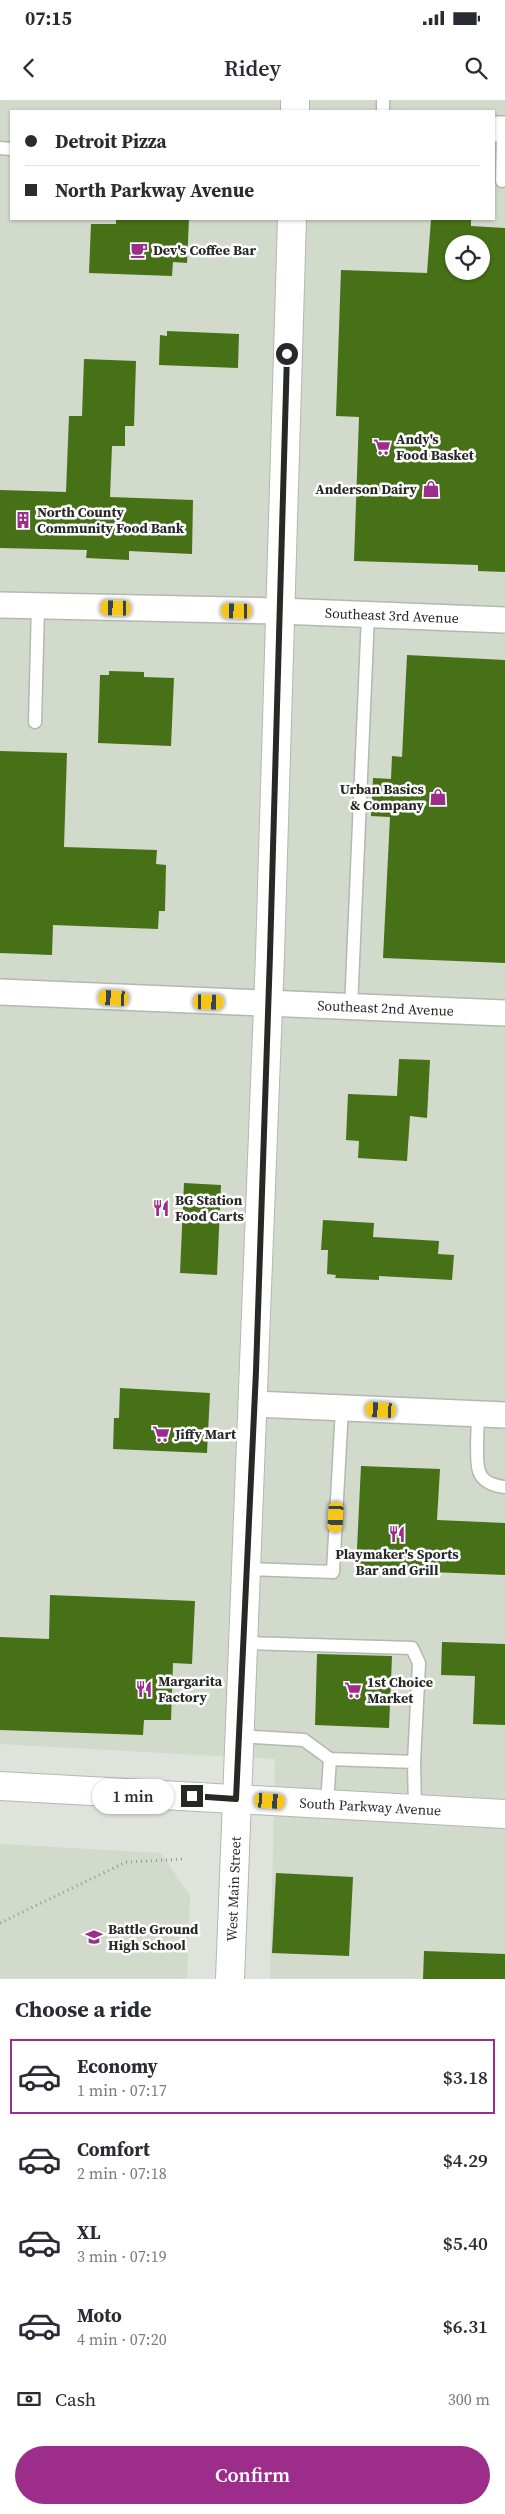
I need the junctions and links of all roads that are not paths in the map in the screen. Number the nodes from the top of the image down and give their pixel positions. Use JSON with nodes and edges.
{"nodes":[{"id":1,"x":501,"y":129,"type":"edge"},
{"id":2,"x":500,"y":181,"type":"edge"},
{"id":3,"x":292,"y":220,"type":"edge"},
{"id":4,"x":0,"y":606,"type":"edge"},
{"id":5,"x":38,"y":606,"type":"junction"},
{"id":6,"x":280,"y":611,"type":"junction"},
{"id":7,"x":368,"y":615,"type":"junction"},
{"id":8,"x":505,"y":620,"type":"edge"},
{"id":9,"x":36,"y":722,"type":"dead end"},
{"id":10,"x":0,"y":992,"type":"edge"},
{"id":11,"x":268,"y":1003,"type":"junction"},
{"id":12,"x":351,"y":1008,"type":"junction"},
{"id":13,"x":505,"y":1013,"type":"edge"},
{"id":14,"x":254,"y":1404,"type":"junction"},
{"id":15,"x":342,"y":1408,"type":"junction"},
{"id":16,"x":478,"y":1414,"type":"junction"},
{"id":17,"x":505,"y":1415,"type":"edge"},
{"id":18,"x":505,"y":1486,"type":"edge"},
{"id":19,"x":246,"y":1569,"type":"junction"},
{"id":20,"x":243,"y":1643,"type":"junction"},
{"id":21,"x":239,"y":1736,"type":"junction"},
{"id":22,"x":330,"y":1759,"type":"junction"},
{"id":23,"x":414,"y":1762,"type":"junction"},
{"id":24,"x":0,"y":1786,"type":"edge"},
{"id":25,"x":236,"y":1799,"type":"junction"},
{"id":26,"x":327,"y":1804,"type":"junction"},
{"id":27,"x":415,"y":1809,"type":"junction"},
{"id":28,"x":505,"y":1814,"type":"edge"},
{"id":29,"x":230,"y":1979,"type":"edge"}],
"edges":[{"from":1,"to":2,"type":"lane"},
{"from":3,"to":6,"type":"main road","name":"West Main Street"},
{"from":4,"to":5,"type":"street","name":"Southeast 3rd Avenue"},
{"from":5,"to":6,"type":"street","name":"Southeast 3rd Avenue"},
{"from":5,"to":9,"type":"lane"},
{"from":6,"to":7,"type":"street","name":"Southeast 3rd Avenue"},
{"from":6,"to":11,"type":"main road","name":"West Main Street"},
{"from":7,"to":8,"type":"street","name":"Southeast 3rd Avenue"},
{"from":7,"to":12,"type":"lane"},
{"from":10,"to":11,"type":"street","name":"Southeast 2nd Avenue"},
{"from":11,"to":12,"type":"street","name":"Southeast 2nd Avenue"},
{"from":11,"to":14,"type":"main road","name":"West Main Street"},
{"from":12,"to":13,"type":"street","name":"Southeast 2nd Avenue"},
{"from":14,"to":15,"type":"street"},
{"from":14,"to":19,"type":"main road","name":"West Main Street"},
{"from":15,"to":16,"type":"street"},
{"from":15,"to":19,"type":"lane"},
{"from":16,"to":17,"type":"street"},
{"from":16,"to":18,"type":"lane"},
{"from":19,"to":20,"type":"main road","name":"West Main Street"},
{"from":20,"to":21,"type":"main road","name":"West Main Street"},
{"from":20,"to":23,"type":"lane"},
{"from":21,"to":22,"type":"lane"},
{"from":21,"to":25,"type":"main road","name":"West Main Street"},
{"from":22,"to":23,"type":"lane"},
{"from":22,"to":26,"type":"lane"},
{"from":23,"to":27,"type":"lane"},
{"from":24,"to":25,"type":"main road","name":"South Parkway Avenue"},
{"from":25,"to":26,"type":"main road","name":"South Parkway Avenue"},
{"from":25,"to":29,"type":"main road","name":"West Main Street"},
{"from":26,"to":27,"type":"main road","name":"South Parkway Avenue"},
{"from":27,"to":28,"type":"main road","name":"South Parkway Avenue"}]}
